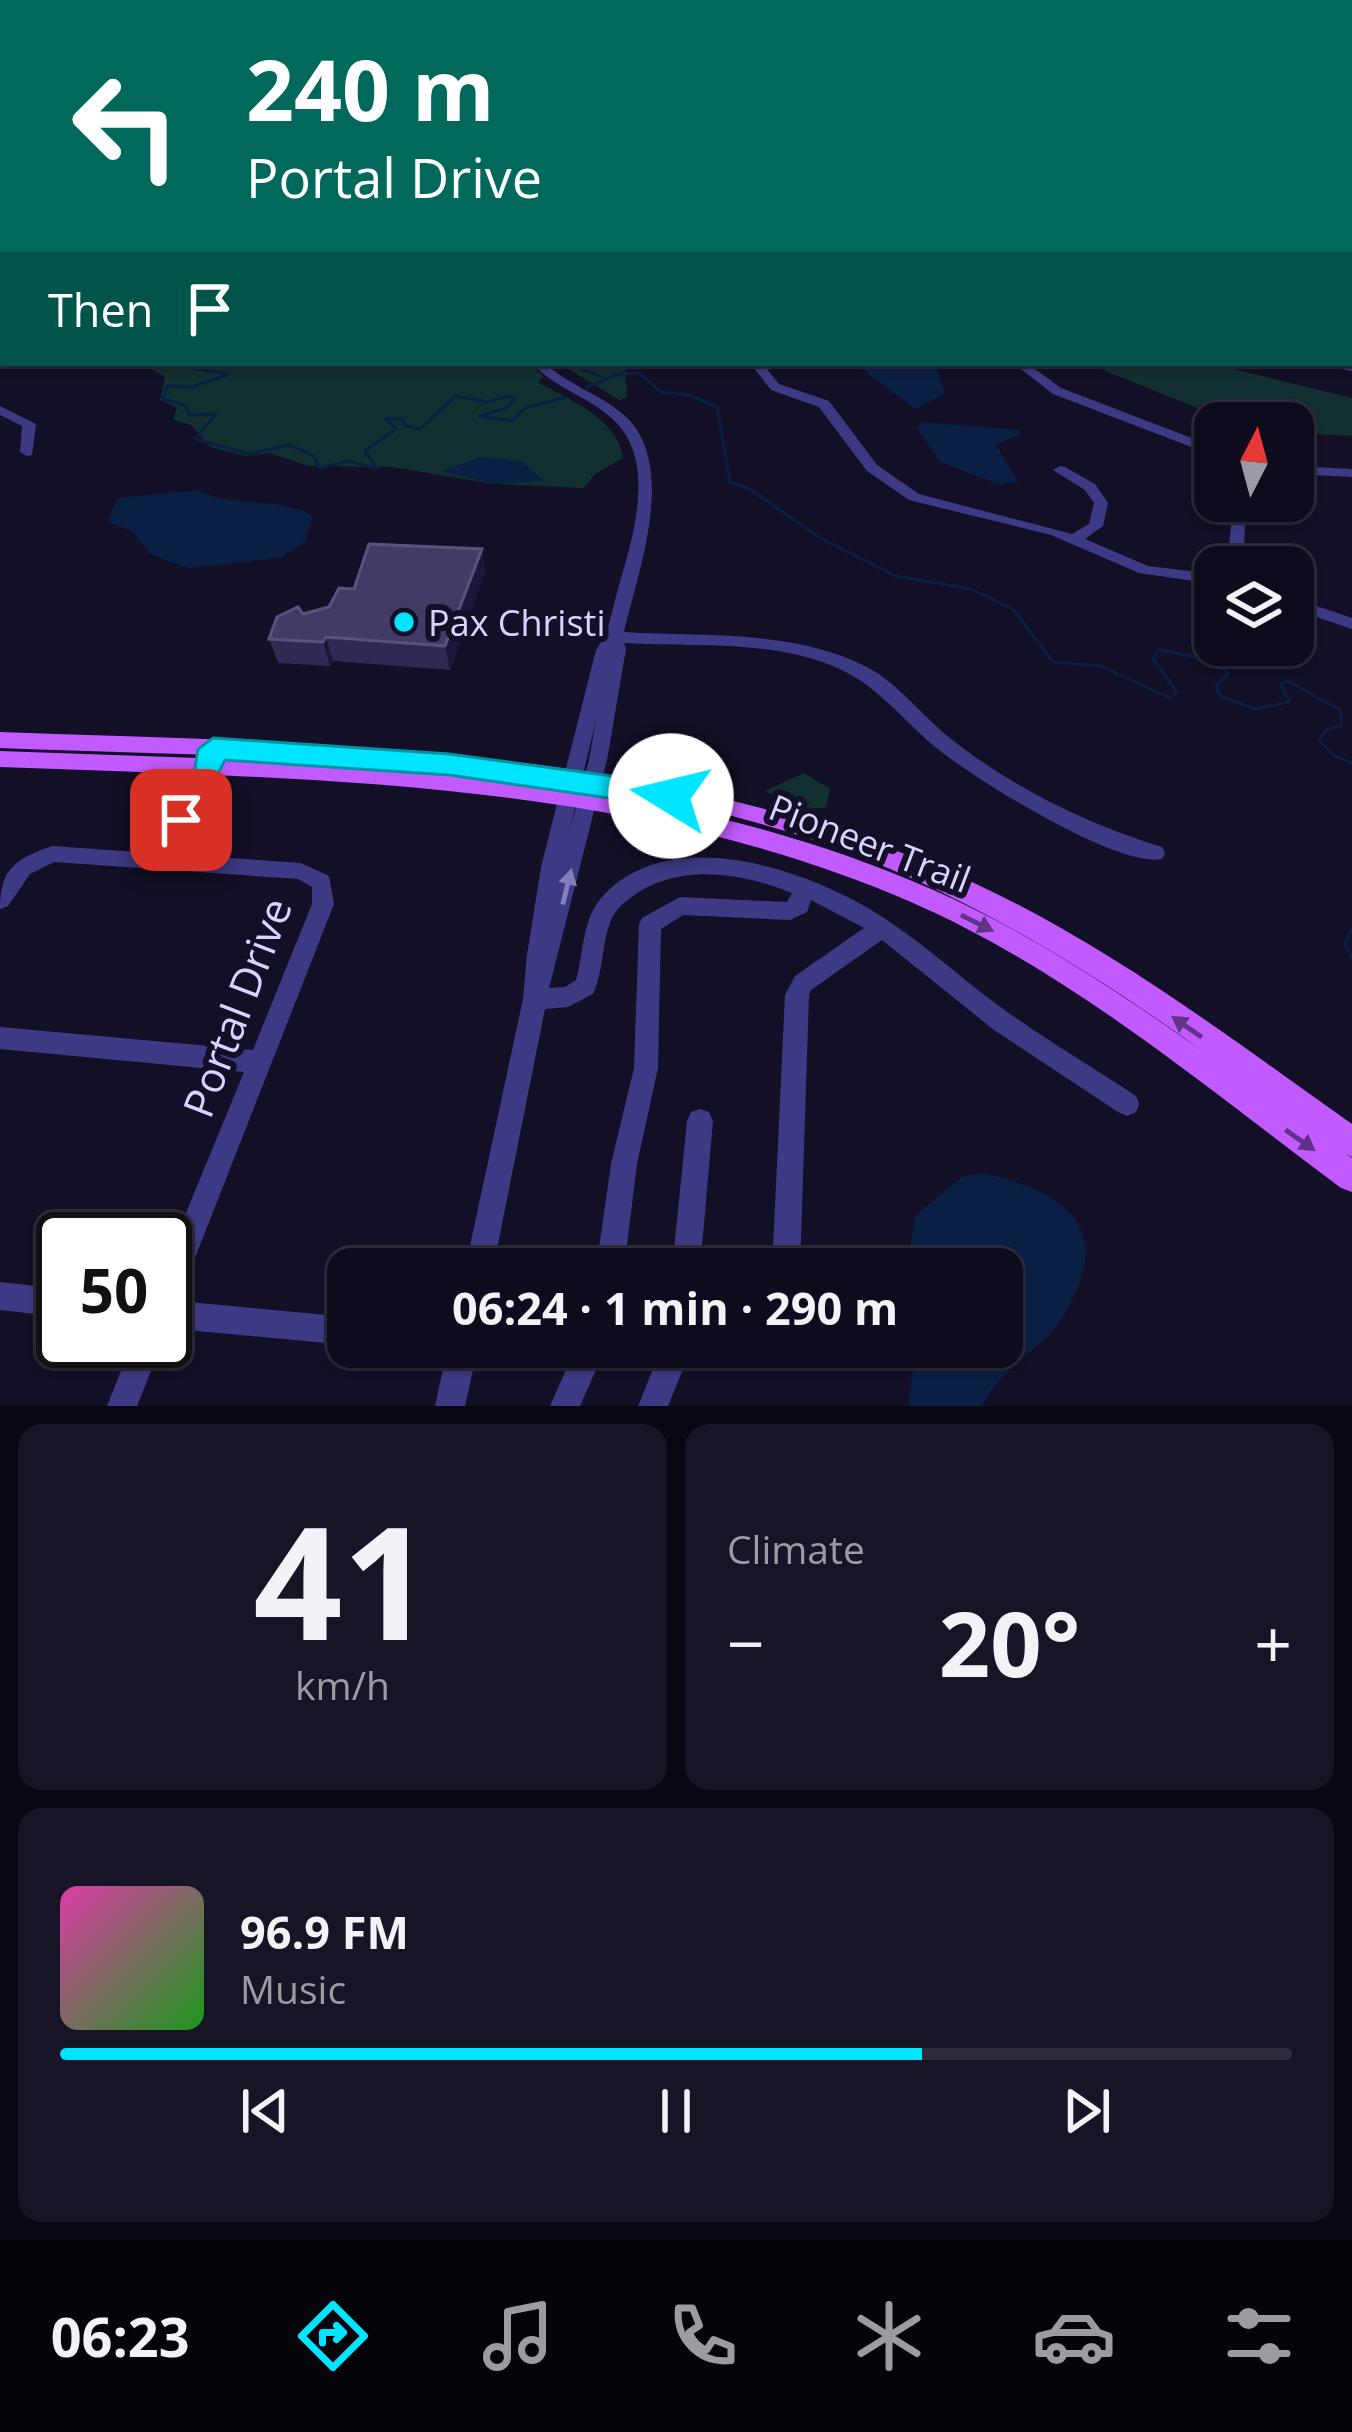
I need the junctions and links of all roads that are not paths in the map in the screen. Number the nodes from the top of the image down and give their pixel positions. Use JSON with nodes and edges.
{"nodes":[{"id":1,"x":542,"y":366,"type":"edge"},
{"id":2,"x":759,"y":366,"type":"edge"},
{"id":3,"x":1021,"y":366,"type":"edge"},
{"id":4,"x":0,"y":410,"type":"edge"},
{"id":5,"x":1194,"y":444,"type":"edge"},
{"id":6,"x":27,"y":452,"type":"dead end"},
{"id":7,"x":1060,"y":470,"type":"dead end"},
{"id":8,"x":1314,"y":471,"type":"edge"},
{"id":9,"x":1352,"y":473,"type":"edge"},
{"id":10,"x":1074,"y":538,"type":"junction"},
{"id":11,"x":1194,"y":576,"type":"edge"},
{"id":12,"x":1314,"y":610,"type":"edge"},
{"id":13,"x":1352,"y":624,"type":"edge"},
{"id":14,"x":614,"y":637,"type":"junction"},
{"id":15,"x":0,"y":740,"type":"edge"},
{"id":16,"x":211,"y":758,"type":"junction"},
{"id":17,"x":0,"y":760,"type":"edge"},
{"id":18,"x":580,"y":793,"type":"junction"},
{"id":19,"x":1155,"y":853,"type":"dead end"},
{"id":20,"x":158,"y":860,"type":"junction"},
{"id":21,"x":805,"y":886,"type":"junction"},
{"id":22,"x":0,"y":900,"type":"edge"},
{"id":23,"x":882,"y":928,"type":"junction"},
{"id":24,"x":535,"y":999,"type":"junction"},
{"id":25,"x":0,"y":1038,"type":"edge"},
{"id":26,"x":260,"y":1062,"type":"junction"},
{"id":27,"x":1127,"y":1104,"type":"dead end"},
{"id":28,"x":700,"y":1121,"type":"dead end"},
{"id":29,"x":1352,"y":1142,"type":"edge"},
{"id":30,"x":1352,"y":1178,"type":"edge"},
{"id":31,"x":192,"y":1232,"type":"edge"},
{"id":32,"x":483,"y":1248,"type":"edge"},
{"id":33,"x":613,"y":1248,"type":"edge"},
{"id":34,"x":688,"y":1248,"type":"edge"},
{"id":35,"x":787,"y":1248,"type":"edge"},
{"id":36,"x":0,"y":1296,"type":"edge"},
{"id":37,"x":36,"y":1300,"type":"edge"},
{"id":38,"x":192,"y":1317,"type":"edge"},
{"id":39,"x":327,"y":1329,"type":"edge"},
{"id":40,"x":137,"y":1368,"type":"edge"},
{"id":41,"x":458,"y":1368,"type":"edge"},
{"id":42,"x":582,"y":1368,"type":"edge"},
{"id":43,"x":668,"y":1368,"type":"edge"},
{"id":44,"x":122,"y":1406,"type":"edge"},
{"id":45,"x":450,"y":1406,"type":"edge"},
{"id":46,"x":565,"y":1406,"type":"edge"},
{"id":47,"x":653,"y":1406,"type":"edge"}],
"edges":[{"from":1,"to":14,"type":"street"},
{"from":2,"to":10,"type":"street"},
{"from":3,"to":5,"type":"street"},
{"from":4,"to":6,"type":"street"},
{"from":7,"to":10,"type":"street"},
{"from":8,"to":9,"type":"street"},
{"from":10,"to":11,"type":"street"},
{"from":12,"to":13,"type":"street"},
{"from":14,"to":18,"type":"street"},
{"from":14,"to":19,"type":"street"},
{"from":15,"to":16,"type":"main road","name":"Pioneer Trail"},
{"from":16,"to":17,"type":"main road","name":"Pioneer Trail"},
{"from":16,"to":18,"type":"main road","name":"Pioneer Trail"},
{"from":16,"to":20,"type":"street"},
{"from":18,"to":24,"type":"street"},
{"from":29,"to":18,"type":"main road","name":"Pioneer Trail","one_way":true},
{"from":18,"to":30,"type":"main road","name":"Pioneer Trail","one_way":true},
{"from":20,"to":22,"type":"street"},
{"from":20,"to":26,"type":"street","name":"Portal Drive"},
{"from":21,"to":23,"type":"street"},
{"from":21,"to":24,"type":"street"},
{"from":21,"to":33,"type":"street"},
{"from":23,"to":27,"type":"street"},
{"from":23,"to":35,"type":"street"},
{"from":24,"to":32,"type":"street"},
{"from":25,"to":26,"type":"street"},
{"from":26,"to":31,"type":"street","name":"Portal Drive"},
{"from":28,"to":34,"type":"street"},
{"from":36,"to":37,"type":"street"},
{"from":38,"to":39,"type":"street"},
{"from":40,"to":44,"type":"street"},
{"from":41,"to":45,"type":"street"},
{"from":42,"to":46,"type":"street"},
{"from":43,"to":47,"type":"street"}]}
